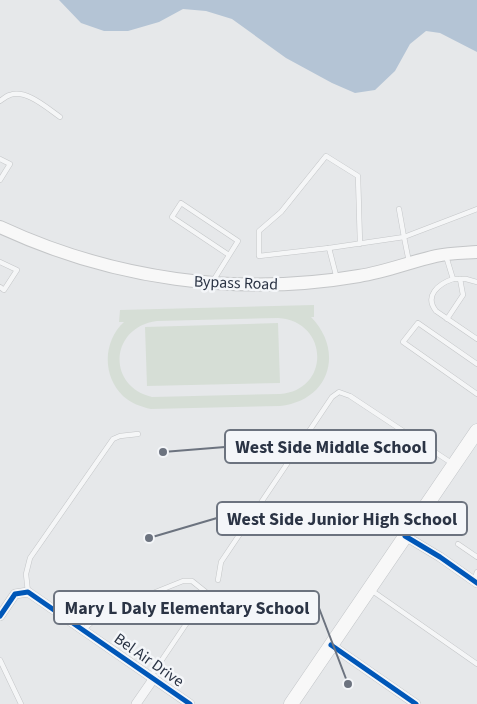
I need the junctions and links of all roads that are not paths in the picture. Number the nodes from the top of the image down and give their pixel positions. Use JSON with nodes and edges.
{"nodes":[{"id":1,"x":0,"y":101,"type":"edge"},
{"id":2,"x":60,"y":117,"type":"dead end"},
{"id":3,"x":0,"y":159,"type":"edge"},
{"id":4,"x":0,"y":180,"type":"edge"},
{"id":5,"x":399,"y":209,"type":"dead end"},
{"id":6,"x":477,"y":209,"type":"edge"},
{"id":7,"x":0,"y":227,"type":"edge"},
{"id":8,"x":404,"y":237,"type":"junction"},
{"id":9,"x":360,"y":244,"type":"junction"},
{"id":10,"x":329,"y":248,"type":"junction"},
{"id":11,"x":477,"y":252,"type":"edge"},
{"id":12,"x":228,"y":255,"type":"junction"},
{"id":13,"x":446,"y":255,"type":"junction"},
{"id":14,"x":0,"y":262,"type":"edge"},
{"id":15,"x":410,"y":264,"type":"junction"},
{"id":16,"x":452,"y":279,"type":"junction"},
{"id":17,"x":460,"y":279,"type":"junction"},
{"id":18,"x":337,"y":280,"type":"junction"},
{"id":19,"x":477,"y":282,"type":"edge"},
{"id":20,"x":211,"y":283,"type":"junction"},
{"id":21,"x":0,"y":287,"type":"edge"},
{"id":22,"x":447,"y":319,"type":"junction"},
{"id":23,"x":477,"y":340,"type":"edge"},
{"id":24,"x":477,"y":364,"type":"edge"},
{"id":25,"x":477,"y":394,"type":"edge"},
{"id":26,"x":138,"y":434,"type":"dead end"},
{"id":27,"x":474,"y":440,"type":"edge"},
{"id":28,"x":454,"y":465,"type":"junction"},
{"id":29,"x":405,"y":536,"type":"junction"},
{"id":30,"x":458,"y":544,"type":"dead end"},
{"id":31,"x":477,"y":557,"type":"edge"},
{"id":32,"x":476,"y":579,"type":"edge"},
{"id":33,"x":218,"y":580,"type":"dead end"},
{"id":34,"x":369,"y":589,"type":"junction"},
{"id":35,"x":28,"y":592,"type":"junction"},
{"id":36,"x":0,"y":616,"type":"edge"},
{"id":37,"x":83,"y":630,"type":"junction"},
{"id":38,"x":330,"y":645,"type":"junction"},
{"id":39,"x":0,"y":660,"type":"edge"},
{"id":40,"x":477,"y":664,"type":"edge"},
{"id":41,"x":152,"y":677,"type":"junction"},
{"id":42,"x":21,"y":704,"type":"edge"},
{"id":43,"x":136,"y":704,"type":"edge"},
{"id":44,"x":190,"y":704,"type":"edge"},
{"id":45,"x":291,"y":704,"type":"edge"},
{"id":46,"x":416,"y":704,"type":"edge"}],
"edges":[{"from":1,"to":2,"type":"lane"},
{"from":3,"to":4,"type":"lane"},
{"from":5,"to":8,"type":"lane"},
{"from":6,"to":8,"type":"lane"},
{"from":7,"to":20,"type":"main road","name":"Bypass Road"},
{"from":8,"to":9,"type":"lane"},
{"from":8,"to":15,"type":"lane"},
{"from":9,"to":10,"type":"lane"},
{"from":9,"to":10,"type":"lane"},
{"from":10,"to":18,"type":"lane"},
{"from":11,"to":13,"type":"main road","name":"Bypass Road"},
{"from":12,"to":12,"type":"lane"},
{"from":12,"to":20,"type":"lane"},
{"from":13,"to":15,"type":"main road","name":"Bypass Road"},
{"from":13,"to":16,"type":"lane"},
{"from":14,"to":21,"type":"lane"},
{"from":15,"to":18,"type":"main road","name":"Bypass Road"},
{"from":16,"to":17,"type":"lane"},
{"from":16,"to":22,"type":"lane"},
{"from":17,"to":19,"type":"lane"},
{"from":17,"to":22,"type":"lane"},
{"from":18,"to":20,"type":"main road","name":"Bypass Road"},
{"from":22,"to":23,"type":"lane"},
{"from":24,"to":25,"type":"lane"},
{"from":26,"to":35,"type":"lane"},
{"from":27,"to":28,"type":"main road"},
{"from":28,"to":29,"type":"main road"},
{"from":28,"to":33,"type":"lane"},
{"from":29,"to":32,"type":"street"},
{"from":29,"to":34,"type":"main road"},
{"from":30,"to":31,"type":"lane"},
{"from":34,"to":38,"type":"main road"},
{"from":34,"to":40,"type":"lane"},
{"from":35,"to":36,"type":"street"},
{"from":35,"to":37,"type":"street","name":"Bel Air Drive"},
{"from":37,"to":41,"type":"street","name":"Bel Air Drive"},
{"from":37,"to":41,"type":"lane"},
{"from":38,"to":45,"type":"main road"},
{"from":38,"to":46,"type":"street"},
{"from":39,"to":42,"type":"lane"},
{"from":41,"to":43,"type":"street"},
{"from":41,"to":44,"type":"street","name":"Bel Air Drive"}]}
